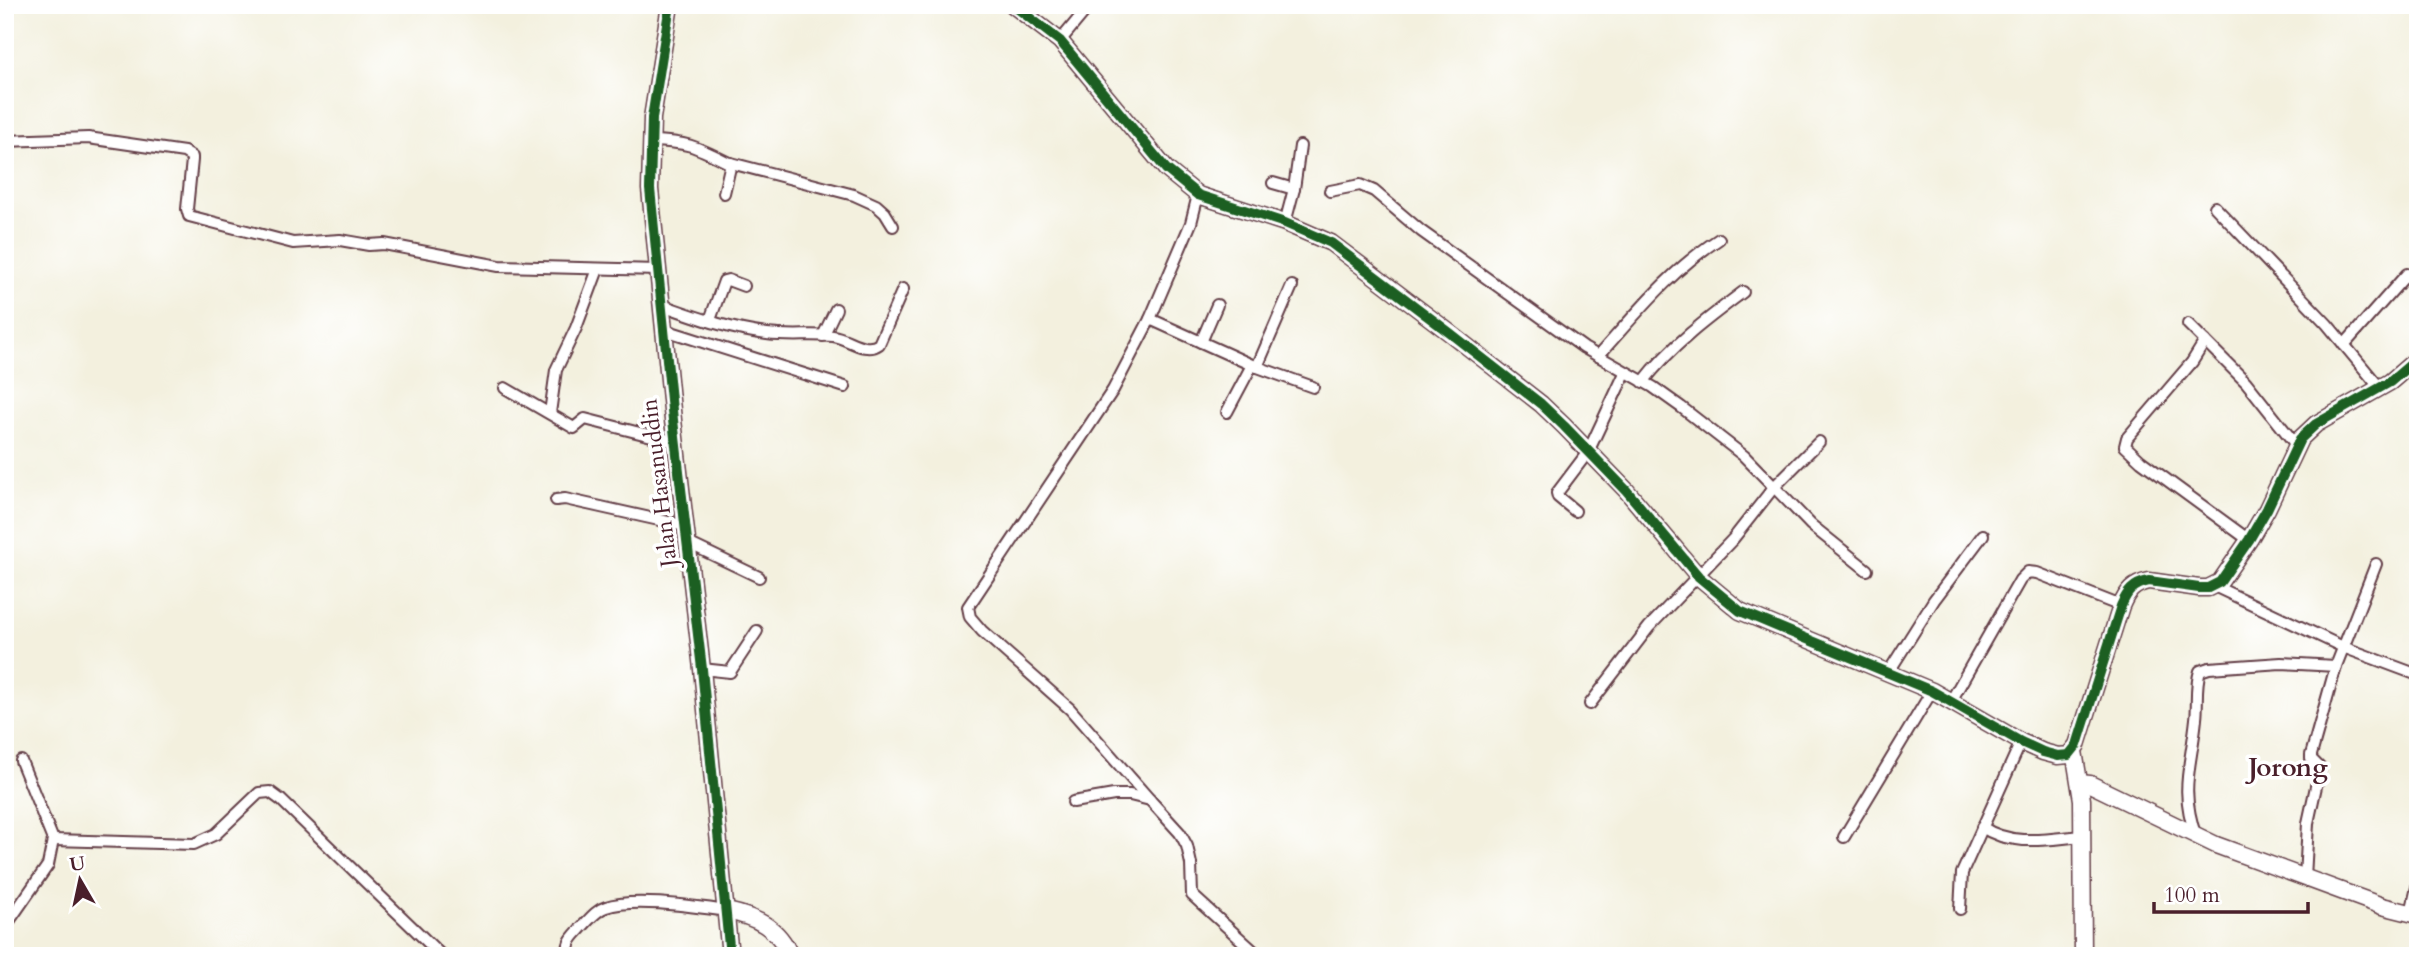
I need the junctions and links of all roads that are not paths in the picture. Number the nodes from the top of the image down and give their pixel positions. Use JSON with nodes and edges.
{"nodes":[{"id":1,"x":670,"y":5,"type":"edge"},
{"id":2,"x":1013,"y":5,"type":"edge"},
{"id":3,"x":1090,"y":5,"type":"edge"},
{"id":4,"x":1060,"y":41,"type":"junction"},
{"id":5,"x":5,"y":141,"type":"edge"},
{"id":6,"x":651,"y":141,"type":"junction"},
{"id":7,"x":1300,"y":146,"type":"dead end"},
{"id":8,"x":731,"y":163,"type":"junction"},
{"id":9,"x":1273,"y":183,"type":"dead end"},
{"id":10,"x":1294,"y":189,"type":"junction"},
{"id":11,"x":1330,"y":191,"type":"dead end"},
{"id":12,"x":724,"y":193,"type":"dead end"},
{"id":13,"x":1198,"y":195,"type":"junction"},
{"id":14,"x":2214,"y":207,"type":"dead end"},
{"id":15,"x":1285,"y":223,"type":"junction"},
{"id":16,"x":893,"y":226,"type":"dead end"},
{"id":17,"x":1719,"y":239,"type":"dead end"},
{"id":18,"x":598,"y":269,"type":"junction"},
{"id":19,"x":659,"y":270,"type":"junction"},
{"id":20,"x":2407,"y":274,"type":"dead end"},
{"id":21,"x":744,"y":286,"type":"dead end"},
{"id":22,"x":1292,"y":286,"type":"dead end"},
{"id":23,"x":903,"y":289,"type":"dead end"},
{"id":24,"x":1743,"y":292,"type":"dead end"},
{"id":25,"x":662,"y":305,"type":"junction"},
{"id":26,"x":1217,"y":305,"type":"dead end"},
{"id":27,"x":836,"y":309,"type":"dead end"},
{"id":28,"x":1150,"y":318,"type":"junction"},
{"id":29,"x":710,"y":320,"type":"junction"},
{"id":30,"x":2188,"y":324,"type":"dead end"},
{"id":31,"x":665,"y":330,"type":"junction"},
{"id":32,"x":823,"y":336,"type":"junction"},
{"id":33,"x":2205,"y":341,"type":"junction"},
{"id":34,"x":1201,"y":342,"type":"junction"},
{"id":35,"x":2344,"y":345,"type":"junction"},
{"id":36,"x":1598,"y":356,"type":"junction"},
{"id":37,"x":2418,"y":358,"type":"edge"},
{"id":38,"x":1255,"y":366,"type":"junction"},
{"id":39,"x":1625,"y":373,"type":"junction"},
{"id":40,"x":1643,"y":382,"type":"junction"},
{"id":41,"x":845,"y":387,"type":"dead end"},
{"id":42,"x":1313,"y":387,"type":"dead end"},
{"id":43,"x":505,"y":388,"type":"dead end"},
{"id":44,"x":2380,"y":388,"type":"junction"},
{"id":45,"x":1227,"y":412,"type":"dead end"},
{"id":46,"x":550,"y":413,"type":"junction"},
{"id":47,"x":676,"y":442,"type":"junction"},
{"id":48,"x":1819,"y":442,"type":"dead end"},
{"id":49,"x":2295,"y":445,"type":"junction"},
{"id":50,"x":1588,"y":452,"type":"junction"},
{"id":51,"x":1774,"y":487,"type":"junction"},
{"id":52,"x":556,"y":500,"type":"dead end"},
{"id":53,"x":1574,"y":511,"type":"dead end"},
{"id":54,"x":686,"y":526,"type":"junction"},
{"id":55,"x":1983,"y":535,"type":"dead end"},
{"id":56,"x":2249,"y":540,"type":"junction"},
{"id":57,"x":688,"y":543,"type":"junction"},
{"id":58,"x":2376,"y":564,"type":"dead end"},
{"id":59,"x":1867,"y":570,"type":"dead end"},
{"id":60,"x":1697,"y":575,"type":"junction"},
{"id":61,"x":759,"y":577,"type":"dead end"},
{"id":62,"x":2214,"y":586,"type":"junction"},
{"id":63,"x":2121,"y":606,"type":"junction"},
{"id":64,"x":757,"y":631,"type":"dead end"},
{"id":65,"x":2343,"y":647,"type":"junction"},
{"id":66,"x":2336,"y":666,"type":"junction"},
{"id":67,"x":1888,"y":673,"type":"junction"},
{"id":68,"x":703,"y":674,"type":"junction"},
{"id":69,"x":2418,"y":675,"type":"edge"},
{"id":70,"x":1932,"y":691,"type":"junction"},
{"id":71,"x":1951,"y":701,"type":"junction"},
{"id":72,"x":1590,"y":704,"type":"dead end"},
{"id":73,"x":2021,"y":742,"type":"junction"},
{"id":74,"x":2074,"y":751,"type":"junction"},
{"id":75,"x":20,"y":761,"type":"dead end"},
{"id":76,"x":2080,"y":783,"type":"junction"},
{"id":77,"x":1150,"y":800,"type":"junction"},
{"id":78,"x":1073,"y":802,"type":"dead end"},
{"id":79,"x":1982,"y":827,"type":"junction"},
{"id":80,"x":2082,"y":836,"type":"junction"},
{"id":81,"x":2196,"y":836,"type":"junction"},
{"id":82,"x":1844,"y":837,"type":"dead end"},
{"id":83,"x":53,"y":839,"type":"junction"},
{"id":84,"x":2305,"y":878,"type":"junction"},
{"id":85,"x":2418,"y":883,"type":"edge"},
{"id":86,"x":1959,"y":909,"type":"dead end"},
{"id":87,"x":727,"y":911,"type":"junction"},
{"id":88,"x":2414,"y":914,"type":"edge"},
{"id":89,"x":5,"y":928,"type":"edge"},
{"id":90,"x":442,"y":956,"type":"edge"},
{"id":91,"x":570,"y":956,"type":"edge"},
{"id":92,"x":730,"y":956,"type":"edge"},
{"id":93,"x":790,"y":956,"type":"edge"},
{"id":94,"x":1259,"y":956,"type":"edge"},
{"id":95,"x":2083,"y":956,"type":"edge"}],
"edges":[{"from":1,"to":6,"type":"street","name":"Jalan Hasanuddin"},
{"from":2,"to":4,"type":"street"},
{"from":3,"to":4,"type":"street"},
{"from":4,"to":13,"type":"street"},
{"from":5,"to":18,"type":"street"},
{"from":6,"to":8,"type":"street"},
{"from":6,"to":19,"type":"street","name":"Jalan Hasanuddin"},
{"from":7,"to":10,"type":"street"},
{"from":8,"to":12,"type":"street"},
{"from":8,"to":16,"type":"street"},
{"from":9,"to":10,"type":"street"},
{"from":10,"to":15,"type":"street"},
{"from":11,"to":36,"type":"street"},
{"from":13,"to":15,"type":"street"},
{"from":13,"to":28,"type":"street"},
{"from":14,"to":35,"type":"street"},
{"from":15,"to":50,"type":"street"},
{"from":17,"to":36,"type":"street"},
{"from":18,"to":19,"type":"street"},
{"from":18,"to":46,"type":"street"},
{"from":19,"to":25,"type":"street","name":"Jalan Hasanuddin"},
{"from":20,"to":35,"type":"street"},
{"from":21,"to":29,"type":"street"},
{"from":22,"to":38,"type":"street"},
{"from":23,"to":32,"type":"street"},
{"from":24,"to":40,"type":"street"},
{"from":25,"to":29,"type":"street"},
{"from":25,"to":31,"type":"street","name":"Jalan Hasanuddin"},
{"from":26,"to":34,"type":"street"},
{"from":27,"to":32,"type":"street"},
{"from":28,"to":34,"type":"street"},
{"from":28,"to":77,"type":"street"},
{"from":29,"to":32,"type":"street"},
{"from":30,"to":33,"type":"street"},
{"from":31,"to":41,"type":"street"},
{"from":31,"to":47,"type":"street","name":"Jalan Hasanuddin"},
{"from":33,"to":49,"type":"street"},
{"from":33,"to":56,"type":"street"},
{"from":34,"to":38,"type":"street"},
{"from":35,"to":44,"type":"street"},
{"from":36,"to":39,"type":"street"},
{"from":37,"to":44,"type":"street"},
{"from":38,"to":42,"type":"street"},
{"from":38,"to":45,"type":"street"},
{"from":39,"to":40,"type":"street"},
{"from":39,"to":50,"type":"street"},
{"from":40,"to":51,"type":"street"},
{"from":43,"to":46,"type":"street"},
{"from":44,"to":49,"type":"street"},
{"from":46,"to":47,"type":"street"},
{"from":47,"to":54,"type":"street","name":"Jalan Hasanuddin"},
{"from":48,"to":51,"type":"street"},
{"from":49,"to":56,"type":"street"},
{"from":50,"to":53,"type":"street"},
{"from":50,"to":60,"type":"street"},
{"from":51,"to":59,"type":"street"},
{"from":51,"to":60,"type":"street"},
{"from":52,"to":54,"type":"street"},
{"from":54,"to":57,"type":"street","name":"Jalan Hasanuddin"},
{"from":55,"to":67,"type":"street"},
{"from":56,"to":62,"type":"street"},
{"from":57,"to":61,"type":"street"},
{"from":57,"to":68,"type":"street","name":"Jalan Hasanuddin"},
{"from":58,"to":65,"type":"street"},
{"from":60,"to":67,"type":"street"},
{"from":60,"to":72,"type":"street"},
{"from":62,"to":63,"type":"street"},
{"from":62,"to":65,"type":"street"},
{"from":63,"to":71,"type":"street"},
{"from":63,"to":74,"type":"street"},
{"from":64,"to":68,"type":"street"},
{"from":65,"to":66,"type":"street"},
{"from":65,"to":69,"type":"street"},
{"from":66,"to":81,"type":"street"},
{"from":66,"to":84,"type":"street"},
{"from":67,"to":70,"type":"street"},
{"from":68,"to":87,"type":"street","name":"Jalan Hasanuddin"},
{"from":70,"to":71,"type":"street"},
{"from":70,"to":82,"type":"street"},
{"from":71,"to":73,"type":"street"},
{"from":73,"to":74,"type":"street"},
{"from":73,"to":79,"type":"street"},
{"from":74,"to":76,"type":"street"},
{"from":75,"to":83,"type":"street"},
{"from":76,"to":80,"type":"street"},
{"from":76,"to":81,"type":"street"},
{"from":77,"to":78,"type":"street"},
{"from":77,"to":94,"type":"street"},
{"from":79,"to":80,"type":"street"},
{"from":79,"to":86,"type":"street"},
{"from":80,"to":95,"type":"street"},
{"from":81,"to":84,"type":"street"},
{"from":83,"to":89,"type":"street"},
{"from":83,"to":90,"type":"street"},
{"from":84,"to":88,"type":"street"},
{"from":85,"to":88,"type":"street"},
{"from":87,"to":91,"type":"street"},
{"from":87,"to":92,"type":"street","name":"Jalan Hasanuddin"},
{"from":87,"to":93,"type":"street"}]}
